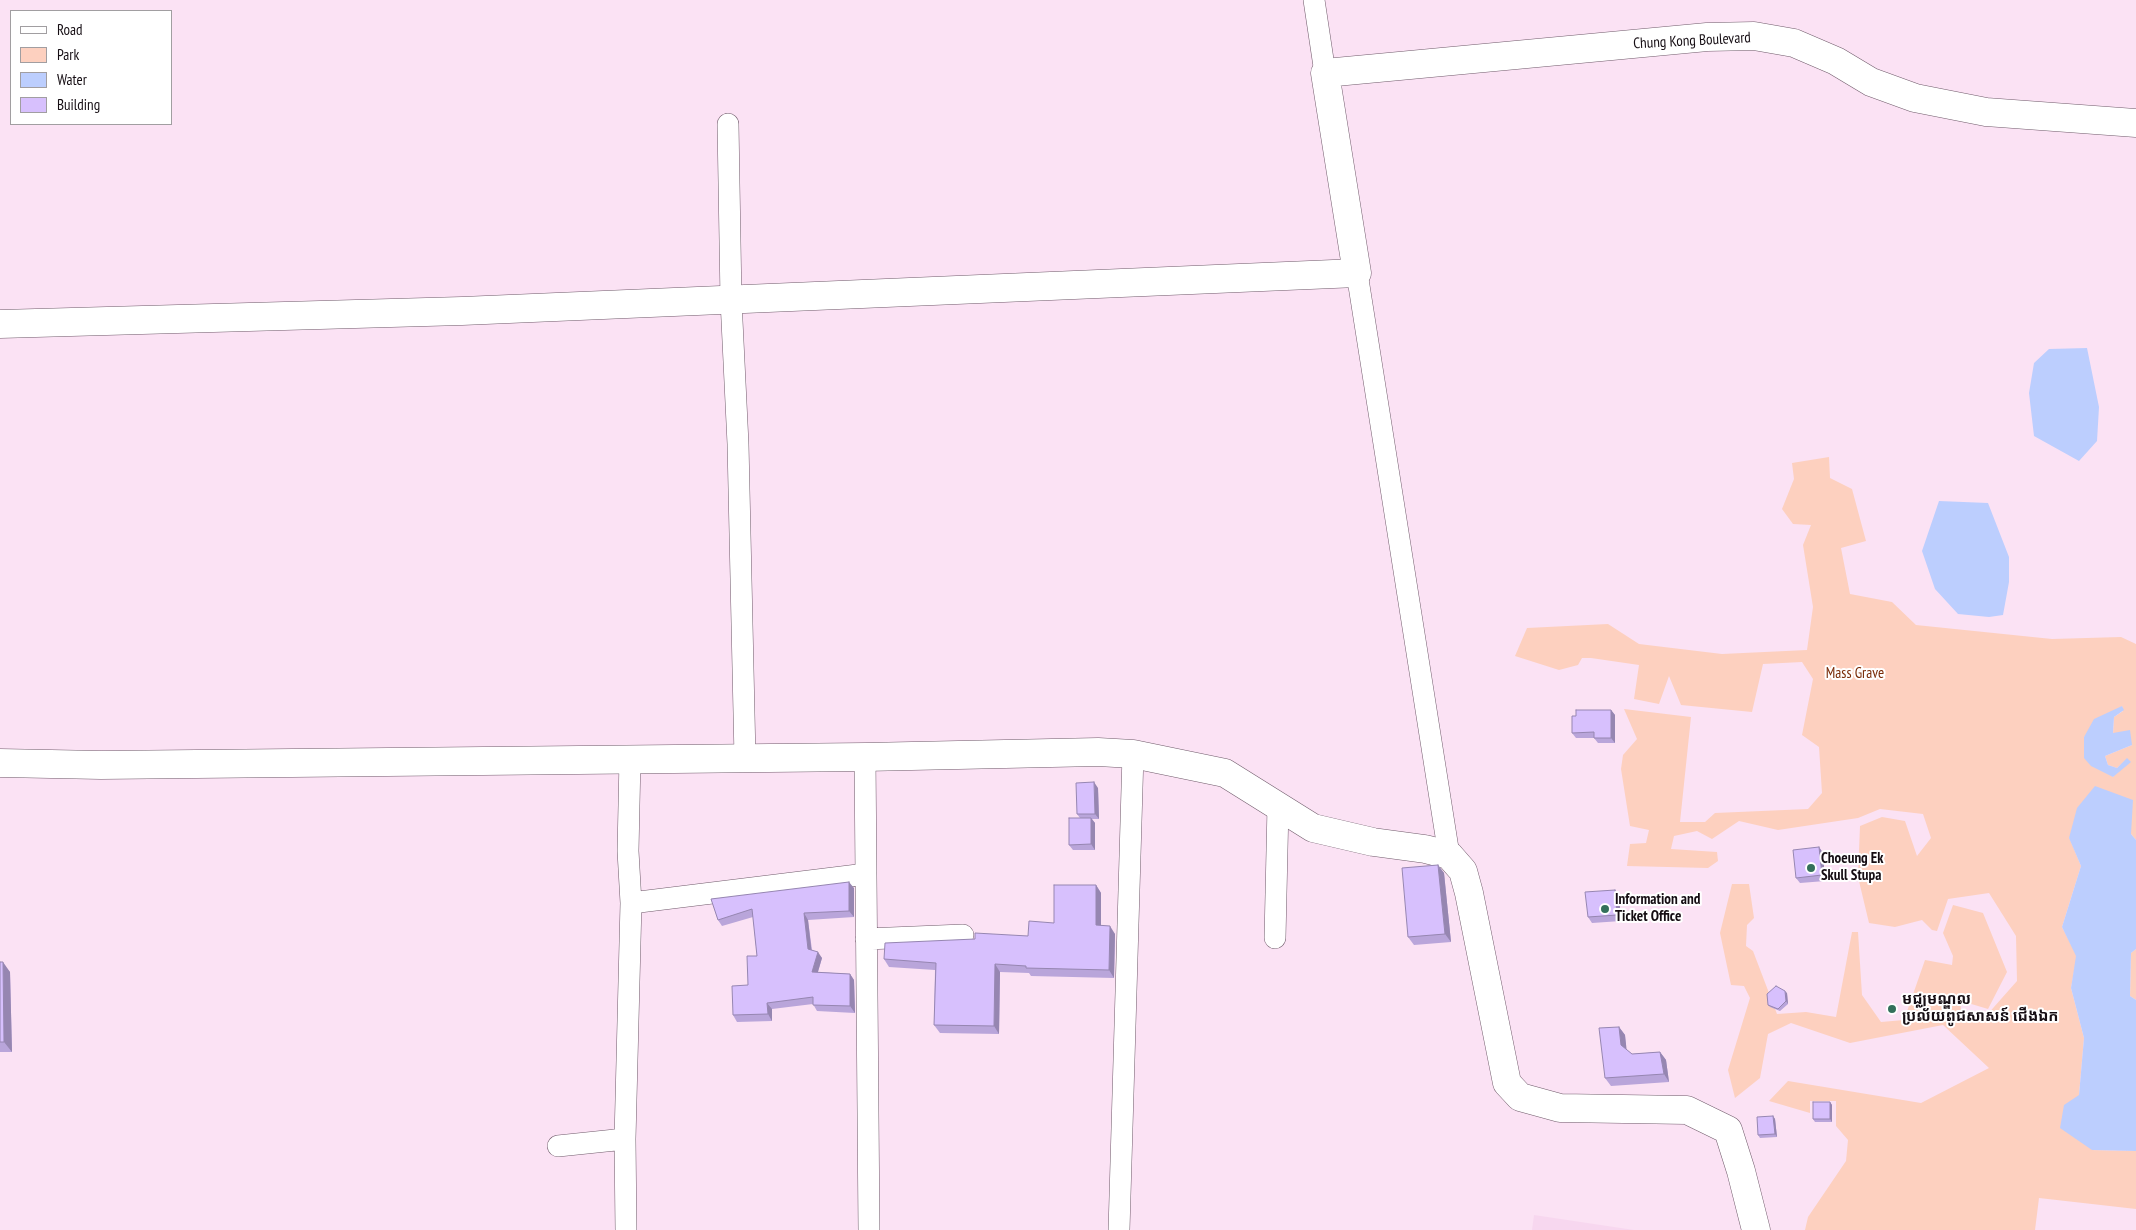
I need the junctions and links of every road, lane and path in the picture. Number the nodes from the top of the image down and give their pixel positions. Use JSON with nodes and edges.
{"nodes":[{"id":1,"x":1314,"y":0,"type":"edge"},
{"id":2,"x":1325,"y":73,"type":"junction"},
{"id":3,"x":2136,"y":123,"type":"edge"},
{"id":4,"x":728,"y":124,"type":"dead end"},
{"id":5,"x":1357,"y":273,"type":"junction"},
{"id":6,"x":730,"y":300,"type":"junction"},
{"id":7,"x":0,"y":324,"type":"edge"},
{"id":8,"x":1132,"y":754,"type":"junction"},
{"id":9,"x":745,"y":758,"type":"junction"},
{"id":10,"x":864,"y":758,"type":"junction"},
{"id":11,"x":630,"y":759,"type":"junction"},
{"id":12,"x":0,"y":763,"type":"edge"},
{"id":13,"x":1278,"y":806,"type":"junction"},
{"id":14,"x":1449,"y":855,"type":"junction"},
{"id":15,"x":866,"y":874,"type":"junction"},
{"id":16,"x":631,"y":903,"type":"junction"},
{"id":17,"x":963,"y":935,"type":"dead end"},
{"id":18,"x":1276,"y":938,"type":"dead end"},
{"id":19,"x":866,"y":940,"type":"junction"},
{"id":20,"x":625,"y":1140,"type":"junction"},
{"id":21,"x":558,"y":1146,"type":"dead end"},
{"id":22,"x":626,"y":1230,"type":"edge"},
{"id":23,"x":869,"y":1230,"type":"edge"},
{"id":24,"x":1119,"y":1230,"type":"edge"},
{"id":25,"x":1756,"y":1230,"type":"edge"}],
"edges":[{"from":1,"to":2,"type":"street"},
{"from":2,"to":3,"type":"main road","name":"Chung Kong Boulevard"},
{"from":2,"to":5,"type":"main road"},
{"from":4,"to":6,"type":"street"},
{"from":5,"to":6,"type":"main road"},
{"from":5,"to":14,"type":"street"},
{"from":6,"to":7,"type":"main road"},
{"from":6,"to":9,"type":"street"},
{"from":8,"to":10,"type":"main road"},
{"from":8,"to":13,"type":"main road"},
{"from":8,"to":24,"type":"street"},
{"from":9,"to":10,"type":"main road"},
{"from":9,"to":11,"type":"main road"},
{"from":10,"to":15,"type":"street"},
{"from":11,"to":12,"type":"main road"},
{"from":11,"to":16,"type":"street"},
{"from":13,"to":14,"type":"main road"},
{"from":13,"to":18,"type":"street"},
{"from":14,"to":25,"type":"main road"},
{"from":15,"to":16,"type":"street"},
{"from":15,"to":19,"type":"street"},
{"from":16,"to":20,"type":"street"},
{"from":17,"to":19,"type":"street"},
{"from":19,"to":23,"type":"street"},
{"from":20,"to":21,"type":"street"},
{"from":20,"to":22,"type":"street"}]}
